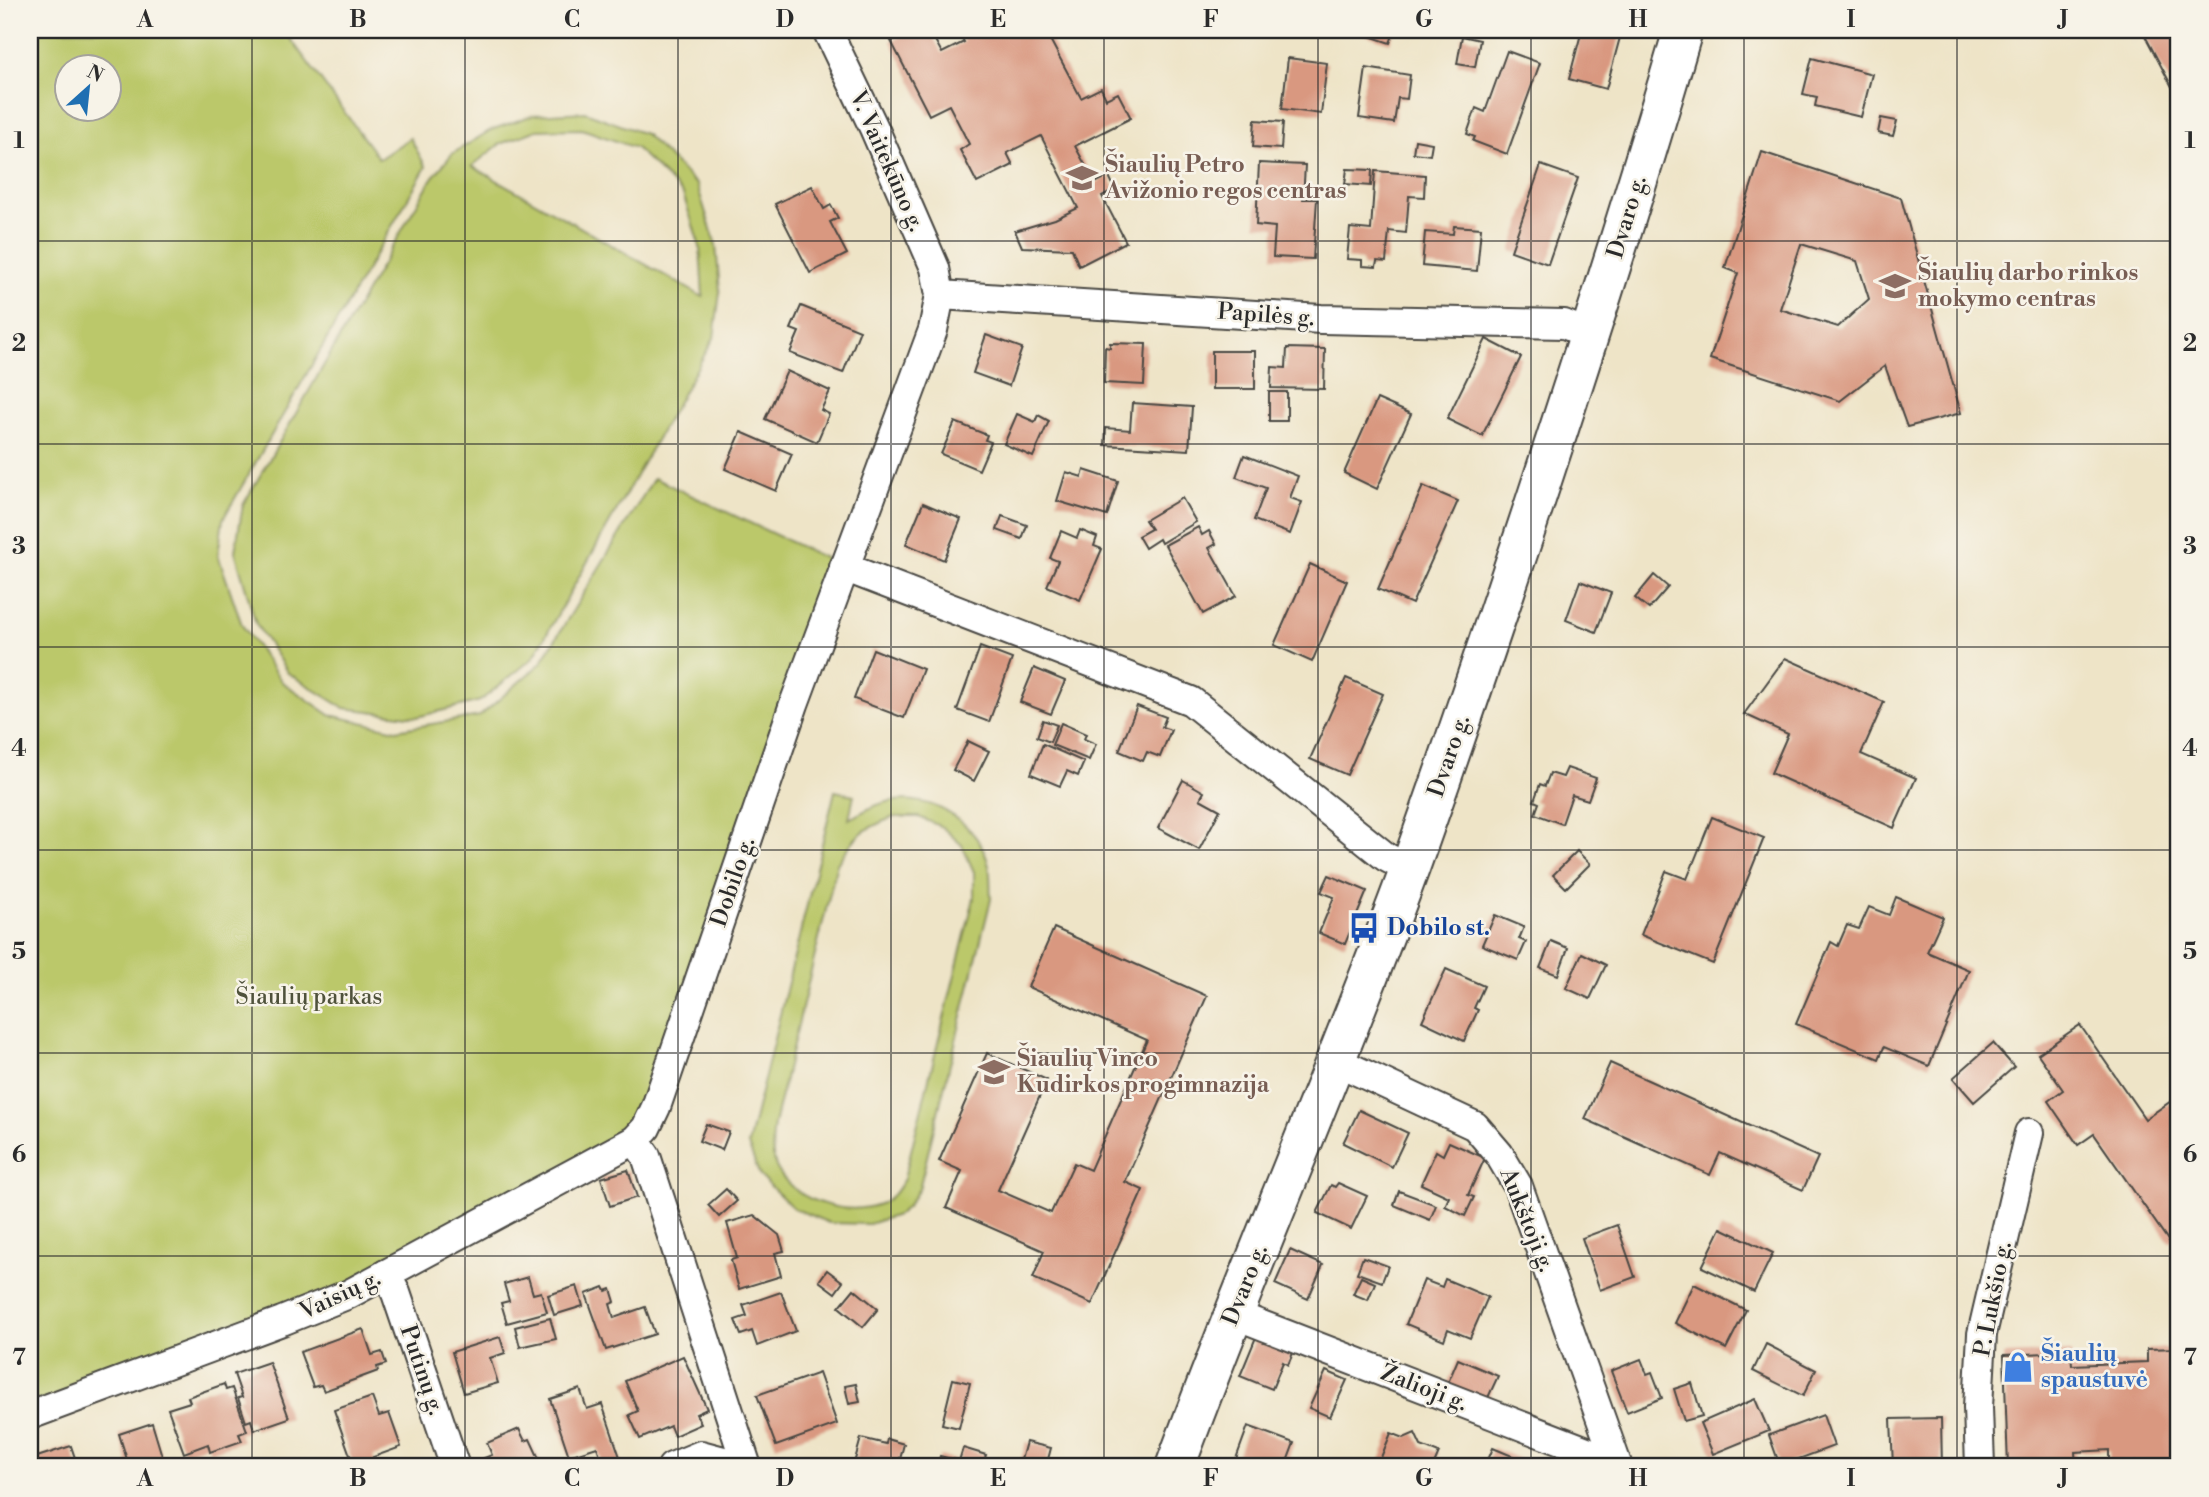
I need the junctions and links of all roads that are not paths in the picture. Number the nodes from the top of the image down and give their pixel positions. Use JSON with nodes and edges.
{"nodes":[{"id":1,"x":827,"y":30,"type":"edge"},
{"id":2,"x":1683,"y":30,"type":"edge"},
{"id":3,"x":940,"y":295,"type":"junction"},
{"id":4,"x":1591,"y":335,"type":"junction"},
{"id":5,"x":844,"y":567,"type":"junction"},
{"id":6,"x":1409,"y":869,"type":"junction"},
{"id":7,"x":1336,"y":1060,"type":"junction"},
{"id":8,"x":2029,"y":1133,"type":"dead end"},
{"id":9,"x":635,"y":1140,"type":"junction"},
{"id":10,"x":386,"y":1273,"type":"junction"},
{"id":11,"x":1233,"y":1314,"type":"junction"},
{"id":12,"x":30,"y":1415,"type":"edge"},
{"id":13,"x":1617,"y":1464,"type":"edge"},
{"id":14,"x":456,"y":1467,"type":"edge"},
{"id":15,"x":672,"y":1467,"type":"edge"},
{"id":16,"x":746,"y":1467,"type":"edge"},
{"id":17,"x":1175,"y":1467,"type":"edge"},
{"id":18,"x":1980,"y":1467,"type":"edge"}],
"edges":[{"from":1,"to":3,"type":"street","name":"V. Vaitekūno g."},
{"from":2,"to":4,"type":"main road","name":"Dvaro g."},
{"from":3,"to":4,"type":"street","name":"Papilės g."},
{"from":3,"to":5,"type":"street","name":"Dobilo g."},
{"from":4,"to":6,"type":"main road","name":"Dvaro g."},
{"from":5,"to":6,"type":"street"},
{"from":5,"to":9,"type":"street","name":"Dobilo g."},
{"from":6,"to":7,"type":"main road","name":"Dvaro g."},
{"from":7,"to":11,"type":"main road","name":"Dvaro g."},
{"from":7,"to":13,"type":"street","name":"Aukštoji g."},
{"from":8,"to":18,"type":"street","name":"P. Lukšio g."},
{"from":9,"to":10,"type":"street","name":"Vaisių g."},
{"from":9,"to":16,"type":"street"},
{"from":10,"to":12,"type":"street","name":"Vaisių g."},
{"from":10,"to":14,"type":"street","name":"Putinų g."},
{"from":11,"to":13,"type":"street","name":"Žalioji g."},
{"from":11,"to":17,"type":"main road","name":"Dvaro g."},
{"from":15,"to":16,"type":"street"}]}
